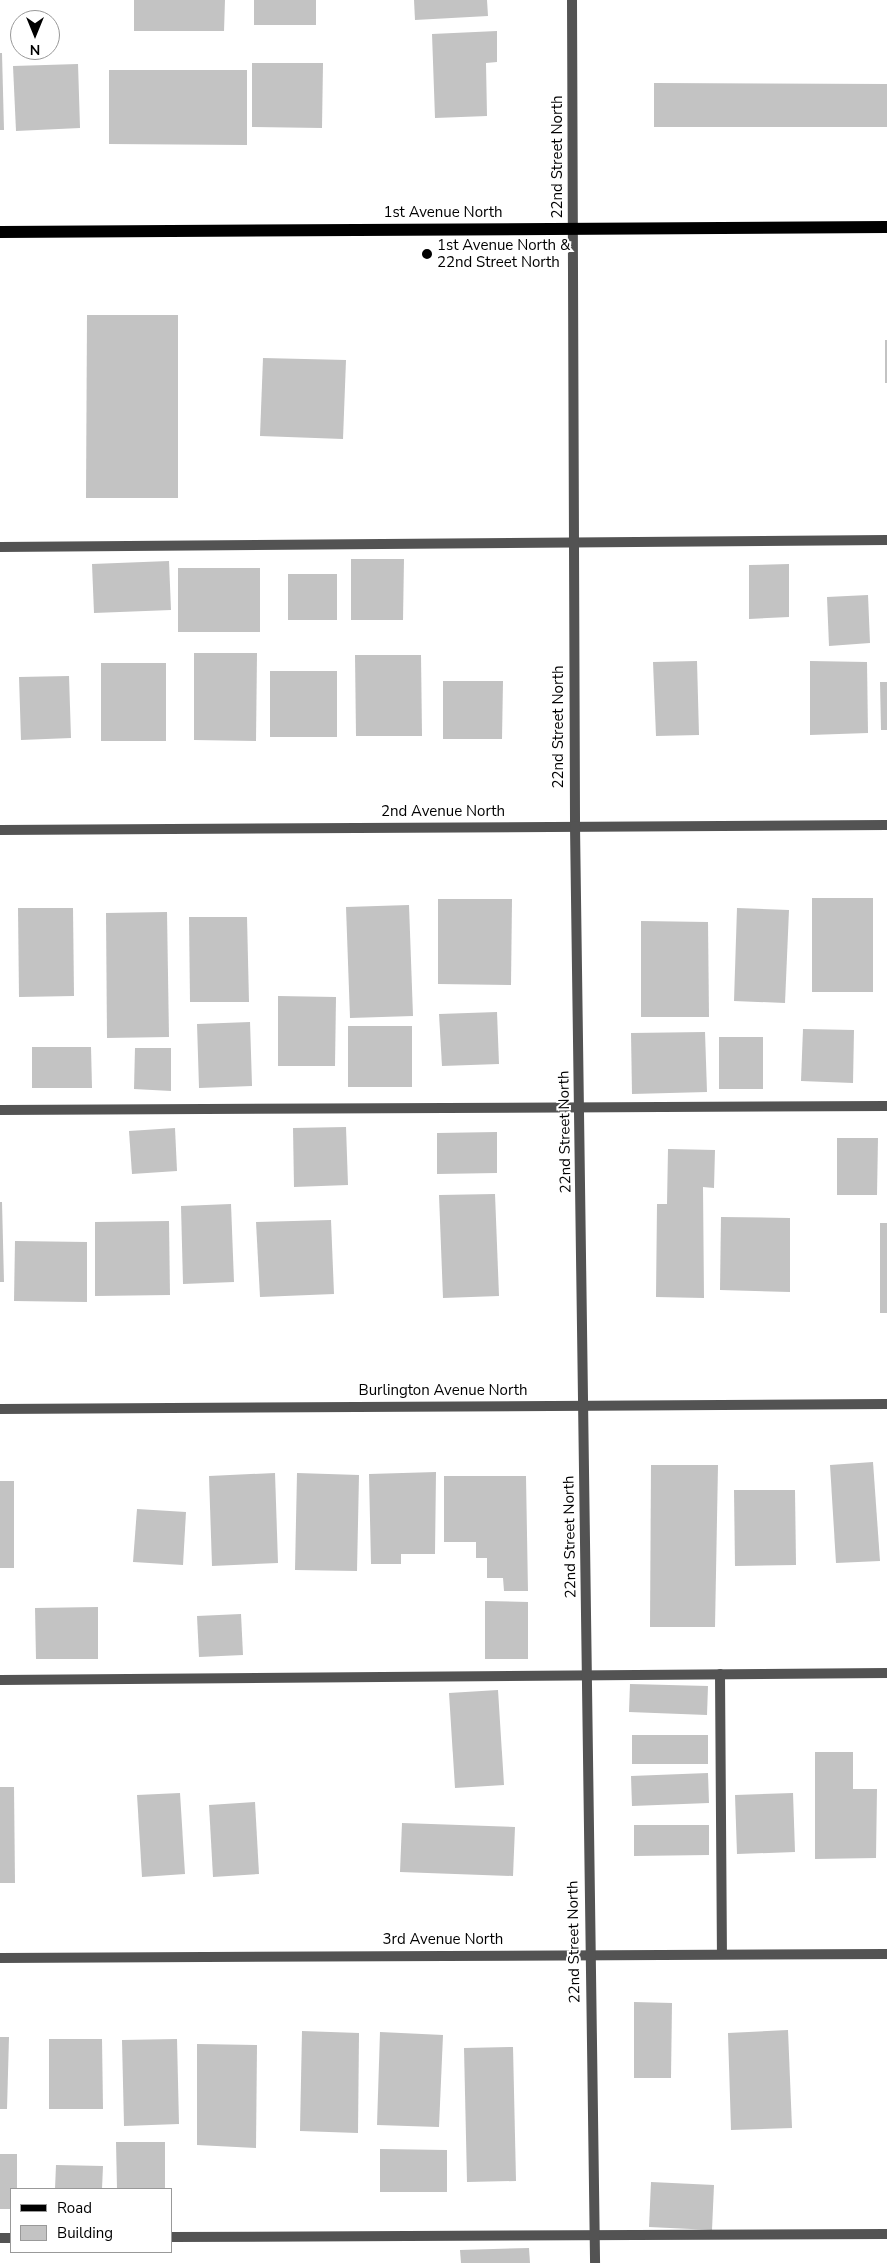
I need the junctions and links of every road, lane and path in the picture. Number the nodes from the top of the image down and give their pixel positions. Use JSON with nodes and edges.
{"nodes":[{"id":1,"x":572,"y":0,"type":"edge"},
{"id":2,"x":887,"y":227,"type":"edge"},
{"id":3,"x":573,"y":229,"type":"junction"},
{"id":4,"x":0,"y":232,"type":"edge"},
{"id":5,"x":887,"y":540,"type":"edge"},
{"id":6,"x":574,"y":544,"type":"junction"},
{"id":7,"x":0,"y":547,"type":"edge"},
{"id":8,"x":887,"y":825,"type":"edge"},
{"id":9,"x":575,"y":826,"type":"junction"},
{"id":10,"x":0,"y":830,"type":"edge"},
{"id":11,"x":887,"y":1106,"type":"edge"},
{"id":12,"x":580,"y":1107,"type":"junction"},
{"id":13,"x":0,"y":1110,"type":"edge"},
{"id":14,"x":887,"y":1404,"type":"edge"},
{"id":15,"x":584,"y":1406,"type":"junction"},
{"id":16,"x":0,"y":1408,"type":"edge"},
{"id":17,"x":887,"y":1673,"type":"edge"},
{"id":18,"x":720,"y":1674,"type":"junction"},
{"id":19,"x":587,"y":1676,"type":"junction"},
{"id":20,"x":0,"y":1680,"type":"edge"},
{"id":21,"x":722,"y":1954,"type":"junction"},
{"id":22,"x":887,"y":1954,"type":"edge"},
{"id":23,"x":589,"y":1955,"type":"junction"},
{"id":24,"x":0,"y":1958,"type":"edge"},
{"id":25,"x":887,"y":2234,"type":"edge"},
{"id":26,"x":594,"y":2235,"type":"junction"},
{"id":27,"x":172,"y":2237,"type":"edge"},
{"id":28,"x":594,"y":2263,"type":"edge"}],
"edges":[{"from":1,"to":3,"type":"street","name":"22nd Street North"},
{"from":2,"to":3,"type":"main road","name":"1st Avenue North"},
{"from":3,"to":4,"type":"main road","name":"1st Avenue North"},
{"from":3,"to":6,"type":"street","name":"22nd Street North"},
{"from":5,"to":6,"type":"street"},
{"from":6,"to":7,"type":"street"},
{"from":6,"to":9,"type":"street","name":"22nd Street North"},
{"from":8,"to":9,"type":"street","name":"2nd Avenue North"},
{"from":9,"to":10,"type":"street","name":"2nd Avenue North"},
{"from":9,"to":12,"type":"street","name":"22nd Street North"},
{"from":11,"to":12,"type":"street"},
{"from":12,"to":13,"type":"street"},
{"from":12,"to":15,"type":"street","name":"22nd Street North"},
{"from":14,"to":15,"type":"street","name":"Burlington Avenue North"},
{"from":15,"to":16,"type":"street","name":"Burlington Avenue North"},
{"from":15,"to":19,"type":"street","name":"22nd Street North"},
{"from":17,"to":18,"type":"street"},
{"from":18,"to":19,"type":"street"},
{"from":18,"to":21,"type":"street"},
{"from":19,"to":20,"type":"street"},
{"from":19,"to":23,"type":"street","name":"22nd Street North"},
{"from":21,"to":22,"type":"street","name":"3rd Avenue North"},
{"from":21,"to":23,"type":"street","name":"3rd Avenue North"},
{"from":23,"to":24,"type":"street","name":"3rd Avenue North"},
{"from":23,"to":26,"type":"street","name":"22nd Street North"},
{"from":25,"to":26,"type":"street"},
{"from":26,"to":27,"type":"street"},
{"from":26,"to":28,"type":"street","name":"22nd Street North"}]}
